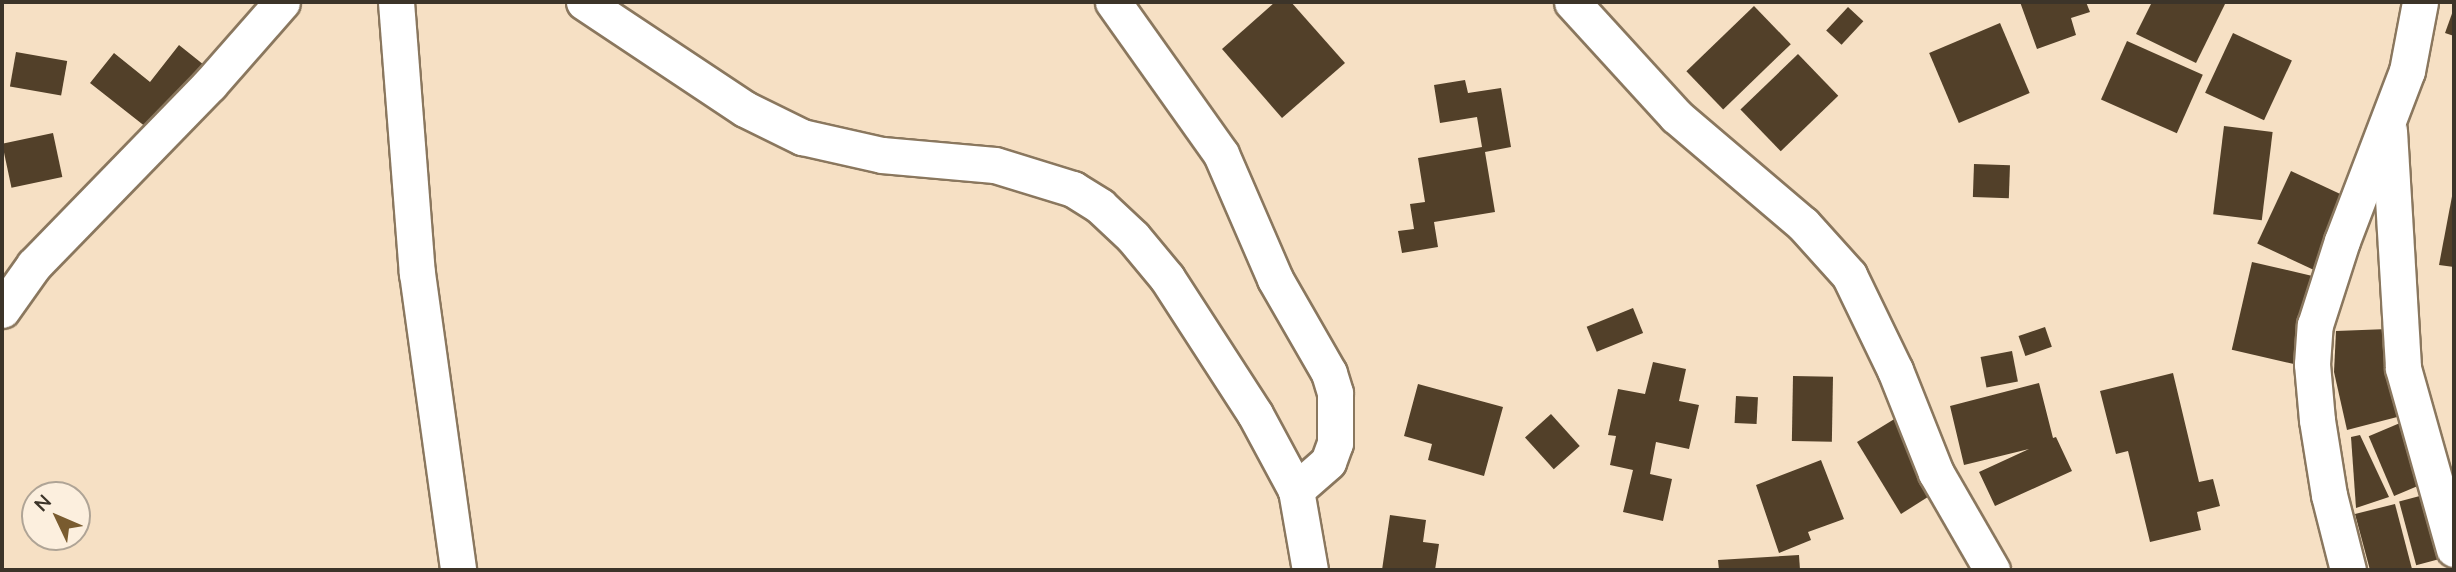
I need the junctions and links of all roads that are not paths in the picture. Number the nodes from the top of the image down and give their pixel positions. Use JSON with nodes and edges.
{"nodes":[{"id":1,"x":282,"y":2,"type":"edge"},
{"id":2,"x":396,"y":2,"type":"edge"},
{"id":3,"x":583,"y":2,"type":"edge"},
{"id":4,"x":1113,"y":2,"type":"edge"},
{"id":5,"x":1572,"y":2,"type":"edge"},
{"id":6,"x":2420,"y":2,"type":"edge"},
{"id":7,"x":2388,"y":120,"type":"junction"},
{"id":8,"x":2,"y":310,"type":"edge"},
{"id":9,"x":1296,"y":490,"type":"junction"},
{"id":10,"x":2454,"y":549,"type":"edge"},
{"id":11,"x":458,"y":570,"type":"edge"},
{"id":12,"x":1310,"y":570,"type":"edge"},
{"id":13,"x":1992,"y":570,"type":"edge"},
{"id":14,"x":2348,"y":570,"type":"edge"}],
"edges":[{"from":1,"to":8,"type":"street"},
{"from":2,"to":11,"type":"street"},
{"from":3,"to":9,"type":"street"},
{"from":4,"to":9,"type":"street"},
{"from":5,"to":13,"type":"street"},
{"from":6,"to":7,"type":"street"},
{"from":7,"to":10,"type":"street"},
{"from":7,"to":14,"type":"street"},
{"from":9,"to":12,"type":"street"}]}
